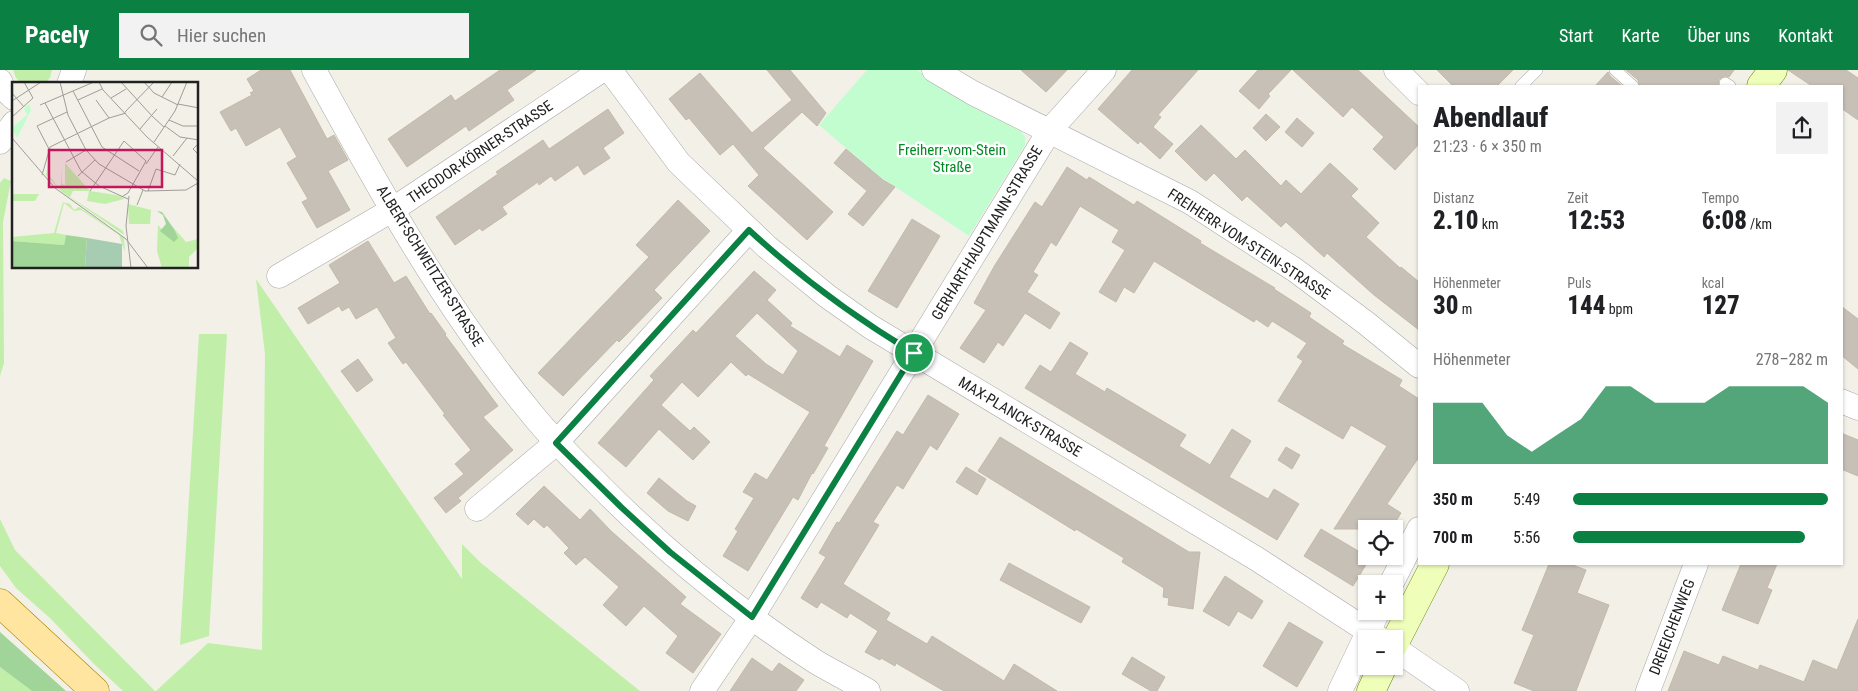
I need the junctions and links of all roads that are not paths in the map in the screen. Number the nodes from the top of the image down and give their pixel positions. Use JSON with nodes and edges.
{"nodes":[{"id":1,"x":74,"y":70,"type":"edge"},
{"id":2,"x":314,"y":70,"type":"edge"},
{"id":3,"x":602,"y":70,"type":"edge"},
{"id":4,"x":610,"y":70,"type":"edge"},
{"id":5,"x":934,"y":70,"type":"edge"},
{"id":6,"x":1104,"y":70,"type":"edge"},
{"id":7,"x":1396,"y":70,"type":"edge"},
{"id":8,"x":1537,"y":70,"type":"edge"},
{"id":9,"x":1615,"y":70,"type":"edge"},
{"id":10,"x":1773,"y":70,"type":"edge"},
{"id":11,"x":70,"y":82,"type":"edge"},
{"id":12,"x":1522,"y":85,"type":"edge"},
{"id":13,"x":1632,"y":85,"type":"edge"},
{"id":14,"x":1762,"y":85,"type":"edge"},
{"id":15,"x":1418,"y":92,"type":"edge"},
{"id":16,"x":12,"y":126,"type":"edge"},
{"id":17,"x":1050,"y":130,"type":"junction"},
{"id":18,"x":0,"y":142,"type":"edge"},
{"id":19,"x":392,"y":210,"type":"junction"},
{"id":20,"x":749,"y":230,"type":"junction"},
{"id":21,"x":278,"y":276,"type":"dead end"},
{"id":22,"x":914,"y":353,"type":"junction"},
{"id":23,"x":1418,"y":365,"type":"edge"},
{"id":24,"x":1843,"y":402,"type":"edge"},
{"id":25,"x":1858,"y":408,"type":"edge"},
{"id":26,"x":556,"y":443,"type":"junction"},
{"id":27,"x":477,"y":510,"type":"dead end"},
{"id":28,"x":1418,"y":531,"type":"edge"},
{"id":29,"x":1434,"y":565,"type":"edge"},
{"id":30,"x":1696,"y":565,"type":"edge"},
{"id":31,"x":1396,"y":575,"type":"edge"},
{"id":32,"x":0,"y":602,"type":"edge"},
{"id":33,"x":752,"y":617,"type":"junction"},
{"id":34,"x":1375,"y":627,"type":"edge"},
{"id":35,"x":1401,"y":630,"type":"edge"},
{"id":36,"x":1403,"y":654,"type":"edge"},
{"id":37,"x":1379,"y":675,"type":"edge"},
{"id":38,"x":95,"y":691,"type":"edge"},
{"id":39,"x":702,"y":691,"type":"edge"},
{"id":40,"x":868,"y":691,"type":"edge"},
{"id":41,"x":1340,"y":691,"type":"edge"},
{"id":42,"x":1371,"y":691,"type":"edge"},
{"id":43,"x":1457,"y":691,"type":"edge"},
{"id":44,"x":1648,"y":691,"type":"edge"}],
"edges":[{"from":1,"to":11,"type":"street"},
{"from":2,"to":19,"type":"street","name":"ALBERT-SCHWEITZER-STRASSE"},
{"from":3,"to":19,"type":"street","name":"THEODOR-KÖRNER-STRASSE"},
{"from":4,"to":20,"type":"street","name":"MAX-PLANCK-STRASSE"},
{"from":5,"to":17,"type":"street","name":"FREIHERR-VOM-STEIN-STRASSE"},
{"from":6,"to":17,"type":"street","name":"GERHART-HAUPTMANN-STRASSE"},
{"from":7,"to":15,"type":"street"},
{"from":8,"to":12,"type":"lane"},
{"from":9,"to":13,"type":"lane"},
{"from":10,"to":14,"type":"street"},
{"from":16,"to":18,"type":"street"},
{"from":17,"to":22,"type":"street","name":"GERHART-HAUPTMANN-STRASSE"},
{"from":17,"to":23,"type":"street","name":"FREIHERR-VOM-STEIN-STRASSE"},
{"from":19,"to":21,"type":"street","name":"THEODOR-KÖRNER-STRASSE"},
{"from":19,"to":26,"type":"street","name":"ALBERT-SCHWEITZER-STRASSE"},
{"from":20,"to":22,"type":"street","name":"MAX-PLANCK-STRASSE"},
{"from":20,"to":26,"type":"street"},
{"from":22,"to":33,"type":"street","name":"GERHART-HAUPTMANN-STRASSE"},
{"from":22,"to":34,"type":"street","name":"MAX-PLANCK-STRASSE"},
{"from":24,"to":25,"type":"street"},
{"from":26,"to":27,"type":"street"},
{"from":26,"to":33,"type":"street","name":"ALBERT-SCHWEITZER-STRASSE"},
{"from":28,"to":31,"type":"street"},
{"from":29,"to":35,"type":"street"},
{"from":30,"to":44,"type":"street","name":"DREIEICHENWEG"},
{"from":32,"to":38,"type":"main road"},
{"from":33,"to":39,"type":"street","name":"GERHART-HAUPTMANN-STRASSE"},
{"from":33,"to":40,"type":"street","name":"ALBERT-SCHWEITZER-STRASSE"},
{"from":34,"to":41,"type":"street"},
{"from":36,"to":43,"type":"street"},
{"from":37,"to":42,"type":"street"}]}
